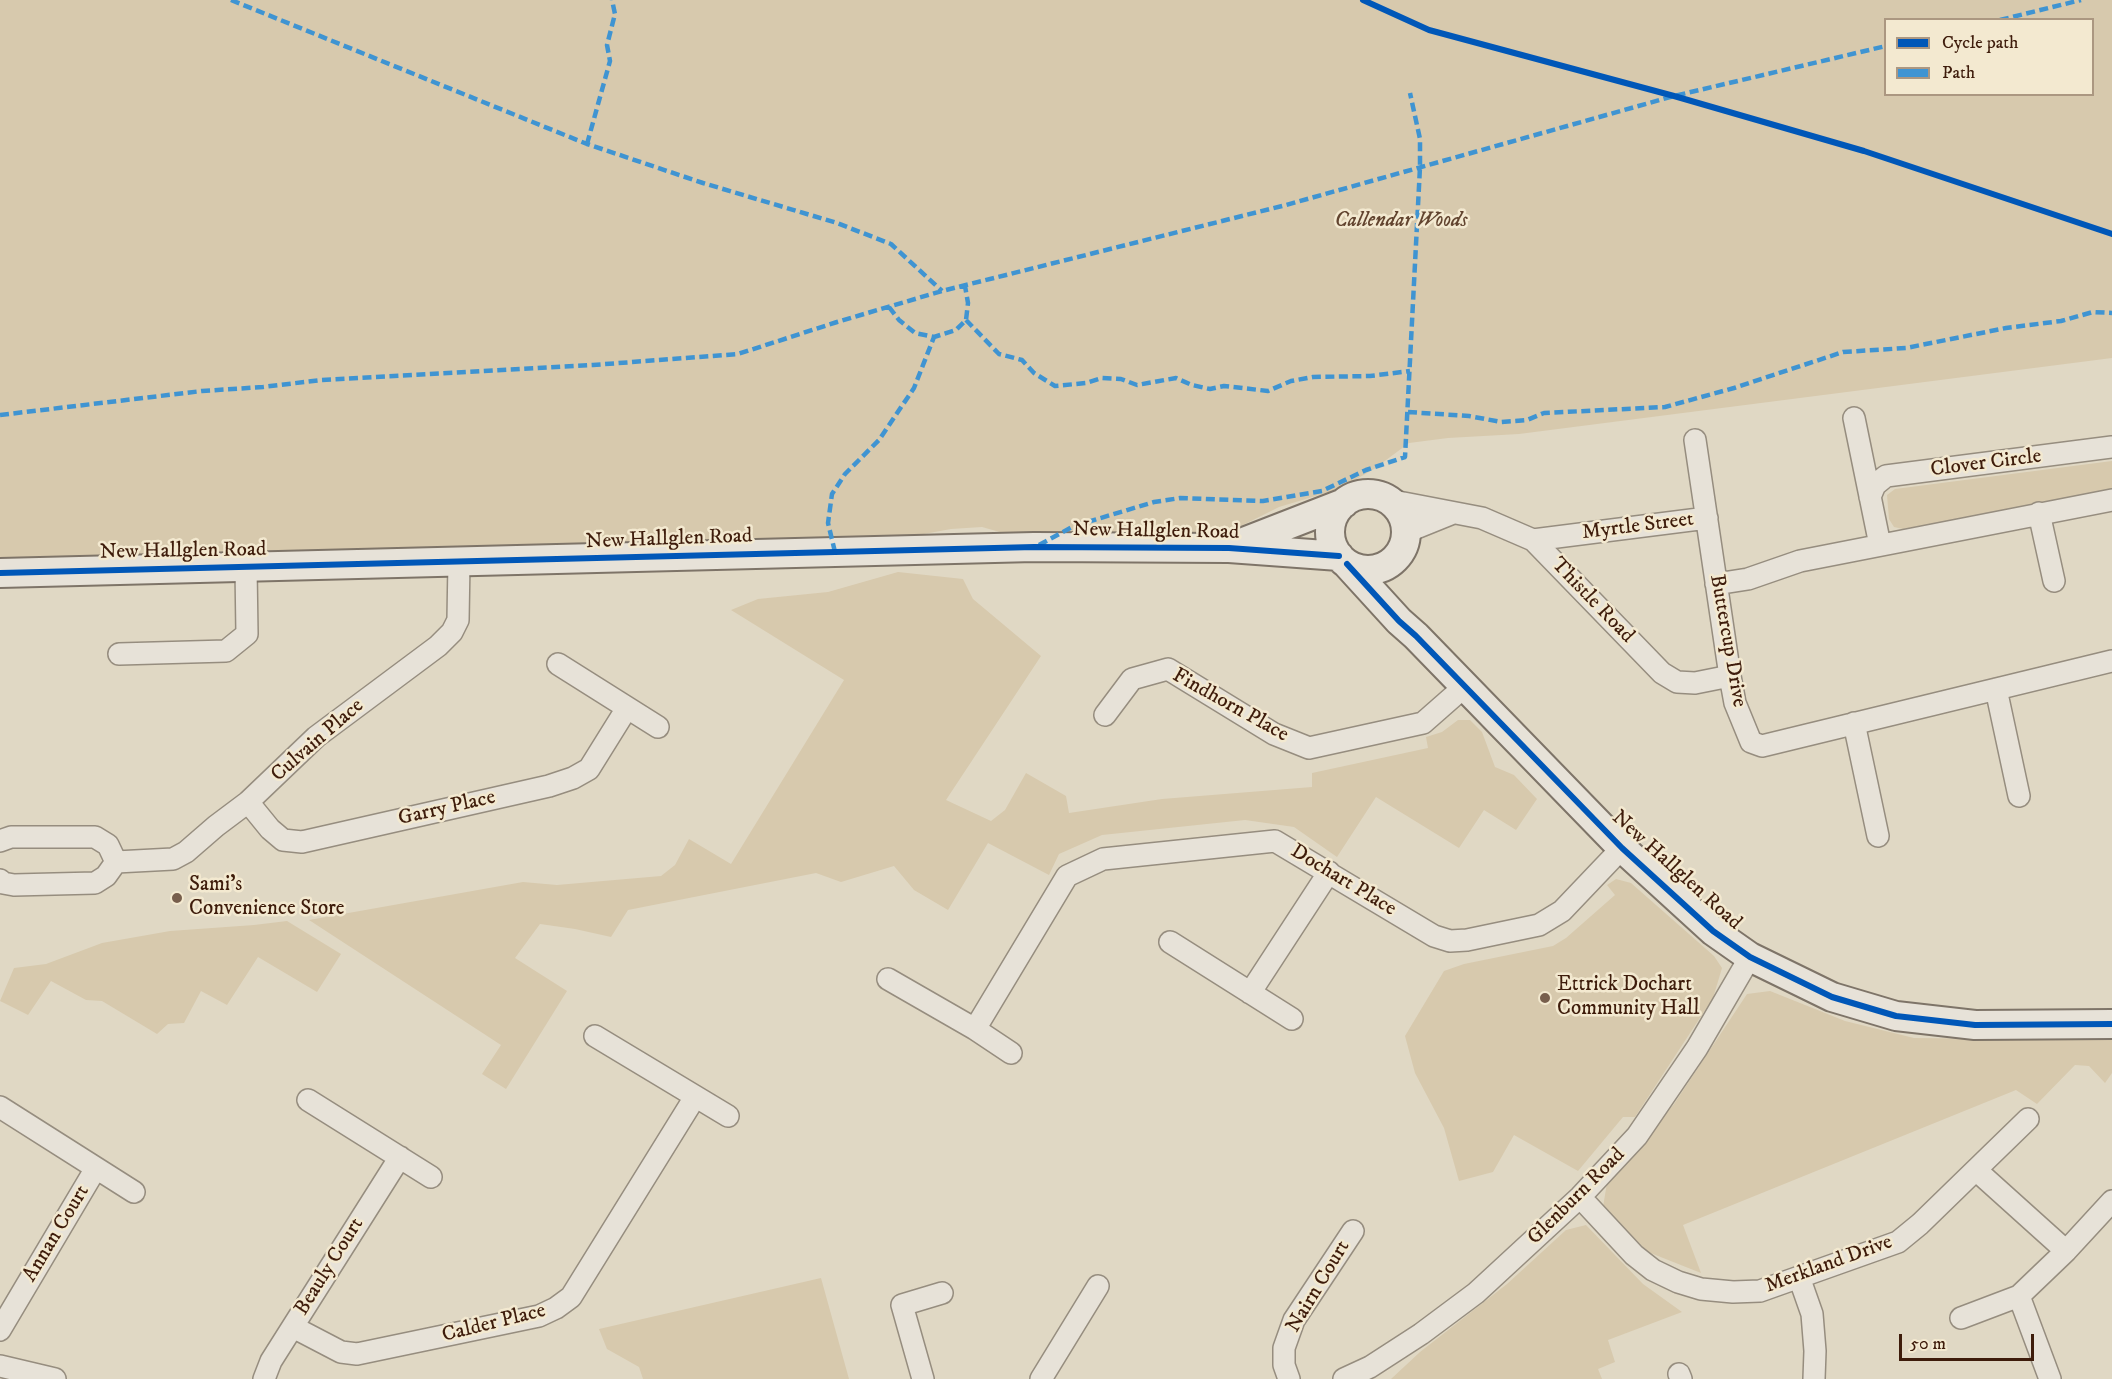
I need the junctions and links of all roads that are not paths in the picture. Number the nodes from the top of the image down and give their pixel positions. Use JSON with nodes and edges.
{"nodes":[{"id":1,"x":1854,"y":418,"type":"dead end"},
{"id":2,"x":1695,"y":440,"type":"dead end"},
{"id":3,"x":2112,"y":447,"type":"edge"},
{"id":4,"x":1870,"y":497,"type":"junction"},
{"id":5,"x":1388,"y":500,"type":"junction"},
{"id":6,"x":2112,"y":500,"type":"edge"},
{"id":7,"x":1344,"y":502,"type":"junction"},
{"id":8,"x":1453,"y":513,"type":"junction"},
{"id":9,"x":2039,"y":513,"type":"junction"},
{"id":10,"x":1707,"y":518,"type":"junction"},
{"id":11,"x":1406,"y":532,"type":"junction"},
{"id":12,"x":1533,"y":540,"type":"junction"},
{"id":13,"x":1880,"y":545,"type":"junction"},
{"id":14,"x":1229,"y":548,"type":"junction"},
{"id":15,"x":1395,"y":558,"type":"junction"},
{"id":16,"x":1343,"y":560,"type":"junction"},
{"id":17,"x":459,"y":562,"type":"junction"},
{"id":18,"x":246,"y":568,"type":"junction"},
{"id":19,"x":0,"y":573,"type":"edge"},
{"id":20,"x":2054,"y":581,"type":"dead end"},
{"id":21,"x":1716,"y":584,"type":"junction"},
{"id":22,"x":1399,"y":621,"type":"junction"},
{"id":23,"x":119,"y":654,"type":"dead end"},
{"id":24,"x":2112,"y":661,"type":"edge"},
{"id":25,"x":558,"y":664,"type":"dead end"},
{"id":26,"x":1730,"y":676,"type":"junction"},
{"id":27,"x":1464,"y":687,"type":"junction"},
{"id":28,"x":1996,"y":689,"type":"junction"},
{"id":29,"x":627,"y":708,"type":"junction"},
{"id":30,"x":1105,"y":715,"type":"dead end"},
{"id":31,"x":1854,"y":723,"type":"junction"},
{"id":32,"x":658,"y":728,"type":"dead end"},
{"id":33,"x":2019,"y":796,"type":"dead end"},
{"id":34,"x":249,"y":802,"type":"junction"},
{"id":35,"x":1878,"y":836,"type":"dead end"},
{"id":36,"x":0,"y":841,"type":"edge"},
{"id":37,"x":1622,"y":848,"type":"junction"},
{"id":38,"x":116,"y":862,"type":"junction"},
{"id":39,"x":1329,"y":872,"type":"junction"},
{"id":40,"x":0,"y":880,"type":"edge"},
{"id":41,"x":1170,"y":942,"type":"dead end"},
{"id":42,"x":1750,"y":957,"type":"junction"},
{"id":43,"x":888,"y":978,"type":"dead end"},
{"id":44,"x":1250,"y":993,"type":"junction"},
{"id":45,"x":1292,"y":1018,"type":"dead end"},
{"id":46,"x":2112,"y":1024,"type":"edge"},
{"id":47,"x":975,"y":1029,"type":"junction"},
{"id":48,"x":596,"y":1036,"type":"dead end"},
{"id":49,"x":1011,"y":1053,"type":"dead end"},
{"id":50,"x":695,"y":1096,"type":"junction"},
{"id":51,"x":308,"y":1100,"type":"dead end"},
{"id":52,"x":0,"y":1107,"type":"edge"},
{"id":53,"x":728,"y":1116,"type":"dead end"},
{"id":54,"x":2028,"y":1119,"type":"dead end"},
{"id":55,"x":400,"y":1157,"type":"junction"},
{"id":56,"x":96,"y":1168,"type":"junction"},
{"id":57,"x":1976,"y":1170,"type":"junction"},
{"id":58,"x":430,"y":1177,"type":"dead end"},
{"id":59,"x":134,"y":1192,"type":"dead end"},
{"id":60,"x":1580,"y":1197,"type":"junction"},
{"id":61,"x":2112,"y":1201,"type":"edge"},
{"id":62,"x":1353,"y":1231,"type":"dead end"},
{"id":63,"x":2066,"y":1251,"type":"junction"},
{"id":64,"x":1799,"y":1277,"type":"junction"},
{"id":65,"x":1098,"y":1286,"type":"dead end"},
{"id":66,"x":942,"y":1293,"type":"dead end"},
{"id":67,"x":2019,"y":1296,"type":"junction"},
{"id":68,"x":1961,"y":1318,"type":"dead end"},
{"id":69,"x":293,"y":1327,"type":"junction"},
{"id":70,"x":0,"y":1330,"type":"edge"},
{"id":71,"x":0,"y":1366,"type":"edge"},
{"id":72,"x":55,"y":1379,"type":"edge"},
{"id":73,"x":264,"y":1379,"type":"edge"},
{"id":74,"x":923,"y":1379,"type":"edge"},
{"id":75,"x":1041,"y":1379,"type":"edge"},
{"id":76,"x":1289,"y":1379,"type":"edge"},
{"id":77,"x":1344,"y":1379,"type":"edge"},
{"id":78,"x":1814,"y":1379,"type":"edge"},
{"id":79,"x":2050,"y":1379,"type":"edge"}],
"edges":[{"from":1,"to":4,"type":"street"},
{"from":2,"to":10,"type":"street","name":"Buttercup Drive"},
{"from":3,"to":4,"type":"street","name":"Clover Circle"},
{"from":4,"to":13,"type":"street"},
{"from":5,"to":7,"type":"street"},
{"from":5,"to":8,"type":"street","name":"Thistle Road"},
{"from":5,"to":11,"type":"street"},
{"from":6,"to":9,"type":"street"},
{"from":7,"to":14,"type":"street","name":"New Hallglen Road"},
{"from":7,"to":16,"type":"street"},
{"from":8,"to":11,"type":"street"},
{"from":8,"to":12,"type":"street","name":"Thistle Road"},
{"from":9,"to":13,"type":"street"},
{"from":9,"to":20,"type":"street"},
{"from":10,"to":12,"type":"street","name":"Myrtle Street"},
{"from":10,"to":21,"type":"street","name":"Buttercup Drive"},
{"from":11,"to":15,"type":"street"},
{"from":12,"to":26,"type":"street","name":"Thistle Road"},
{"from":13,"to":21,"type":"street"},
{"from":14,"to":16,"type":"street","name":"New Hallglen Road"},
{"from":14,"to":17,"type":"street","name":"New Hallglen Road"},
{"from":15,"to":16,"type":"street"},
{"from":15,"to":22,"type":"street"},
{"from":16,"to":22,"type":"street","name":"New Hallglen Road"},
{"from":17,"to":18,"type":"street","name":"New Hallglen Road"},
{"from":17,"to":34,"type":"street","name":"Culvain Place"},
{"from":18,"to":19,"type":"street","name":"New Hallglen Road"},
{"from":18,"to":23,"type":"street"},
{"from":21,"to":26,"type":"street","name":"Buttercup Drive"},
{"from":22,"to":27,"type":"street","name":"New Hallglen Road"},
{"from":24,"to":28,"type":"street","name":"Buttercup Drive"},
{"from":25,"to":29,"type":"street"},
{"from":26,"to":31,"type":"street","name":"Buttercup Drive"},
{"from":27,"to":30,"type":"street","name":"Findhorn Place"},
{"from":27,"to":37,"type":"street","name":"New Hallglen Road"},
{"from":28,"to":31,"type":"street","name":"Buttercup Drive"},
{"from":28,"to":33,"type":"street"},
{"from":29,"to":32,"type":"street"},
{"from":29,"to":34,"type":"street","name":"Garry Place"},
{"from":31,"to":35,"type":"street"},
{"from":34,"to":38,"type":"street","name":"Culvain Place"},
{"from":36,"to":38,"type":"street"},
{"from":37,"to":39,"type":"street","name":"Dochart Place"},
{"from":37,"to":42,"type":"street","name":"New Hallglen Road"},
{"from":38,"to":40,"type":"street"},
{"from":39,"to":44,"type":"street"},
{"from":39,"to":47,"type":"street","name":"Dochart Place"},
{"from":41,"to":44,"type":"street"},
{"from":42,"to":46,"type":"street","name":"New Hallglen Road"},
{"from":42,"to":60,"type":"street","name":"Glenburn Road"},
{"from":43,"to":47,"type":"street"},
{"from":44,"to":45,"type":"street"},
{"from":47,"to":49,"type":"street"},
{"from":48,"to":50,"type":"street"},
{"from":50,"to":53,"type":"street"},
{"from":50,"to":69,"type":"street","name":"Calder Place"},
{"from":51,"to":55,"type":"street"},
{"from":52,"to":56,"type":"street","name":"Annan Court"},
{"from":54,"to":57,"type":"street","name":"Merkland Drive"},
{"from":55,"to":58,"type":"street"},
{"from":55,"to":69,"type":"street","name":"Beauly Court"},
{"from":56,"to":59,"type":"street","name":"Annan Court"},
{"from":56,"to":70,"type":"street","name":"Annan Court"},
{"from":57,"to":63,"type":"street"},
{"from":57,"to":64,"type":"street","name":"Merkland Drive"},
{"from":60,"to":64,"type":"street","name":"Merkland Drive"},
{"from":60,"to":77,"type":"street","name":"Glenburn Road"},
{"from":61,"to":63,"type":"street"},
{"from":62,"to":76,"type":"street","name":"Nairn Court"},
{"from":63,"to":67,"type":"street"},
{"from":64,"to":78,"type":"street"},
{"from":65,"to":75,"type":"street"},
{"from":66,"to":74,"type":"street"},
{"from":67,"to":68,"type":"street"},
{"from":67,"to":79,"type":"street"},
{"from":69,"to":73,"type":"street","name":"Beauly Court"},
{"from":71,"to":72,"type":"street"}]}
